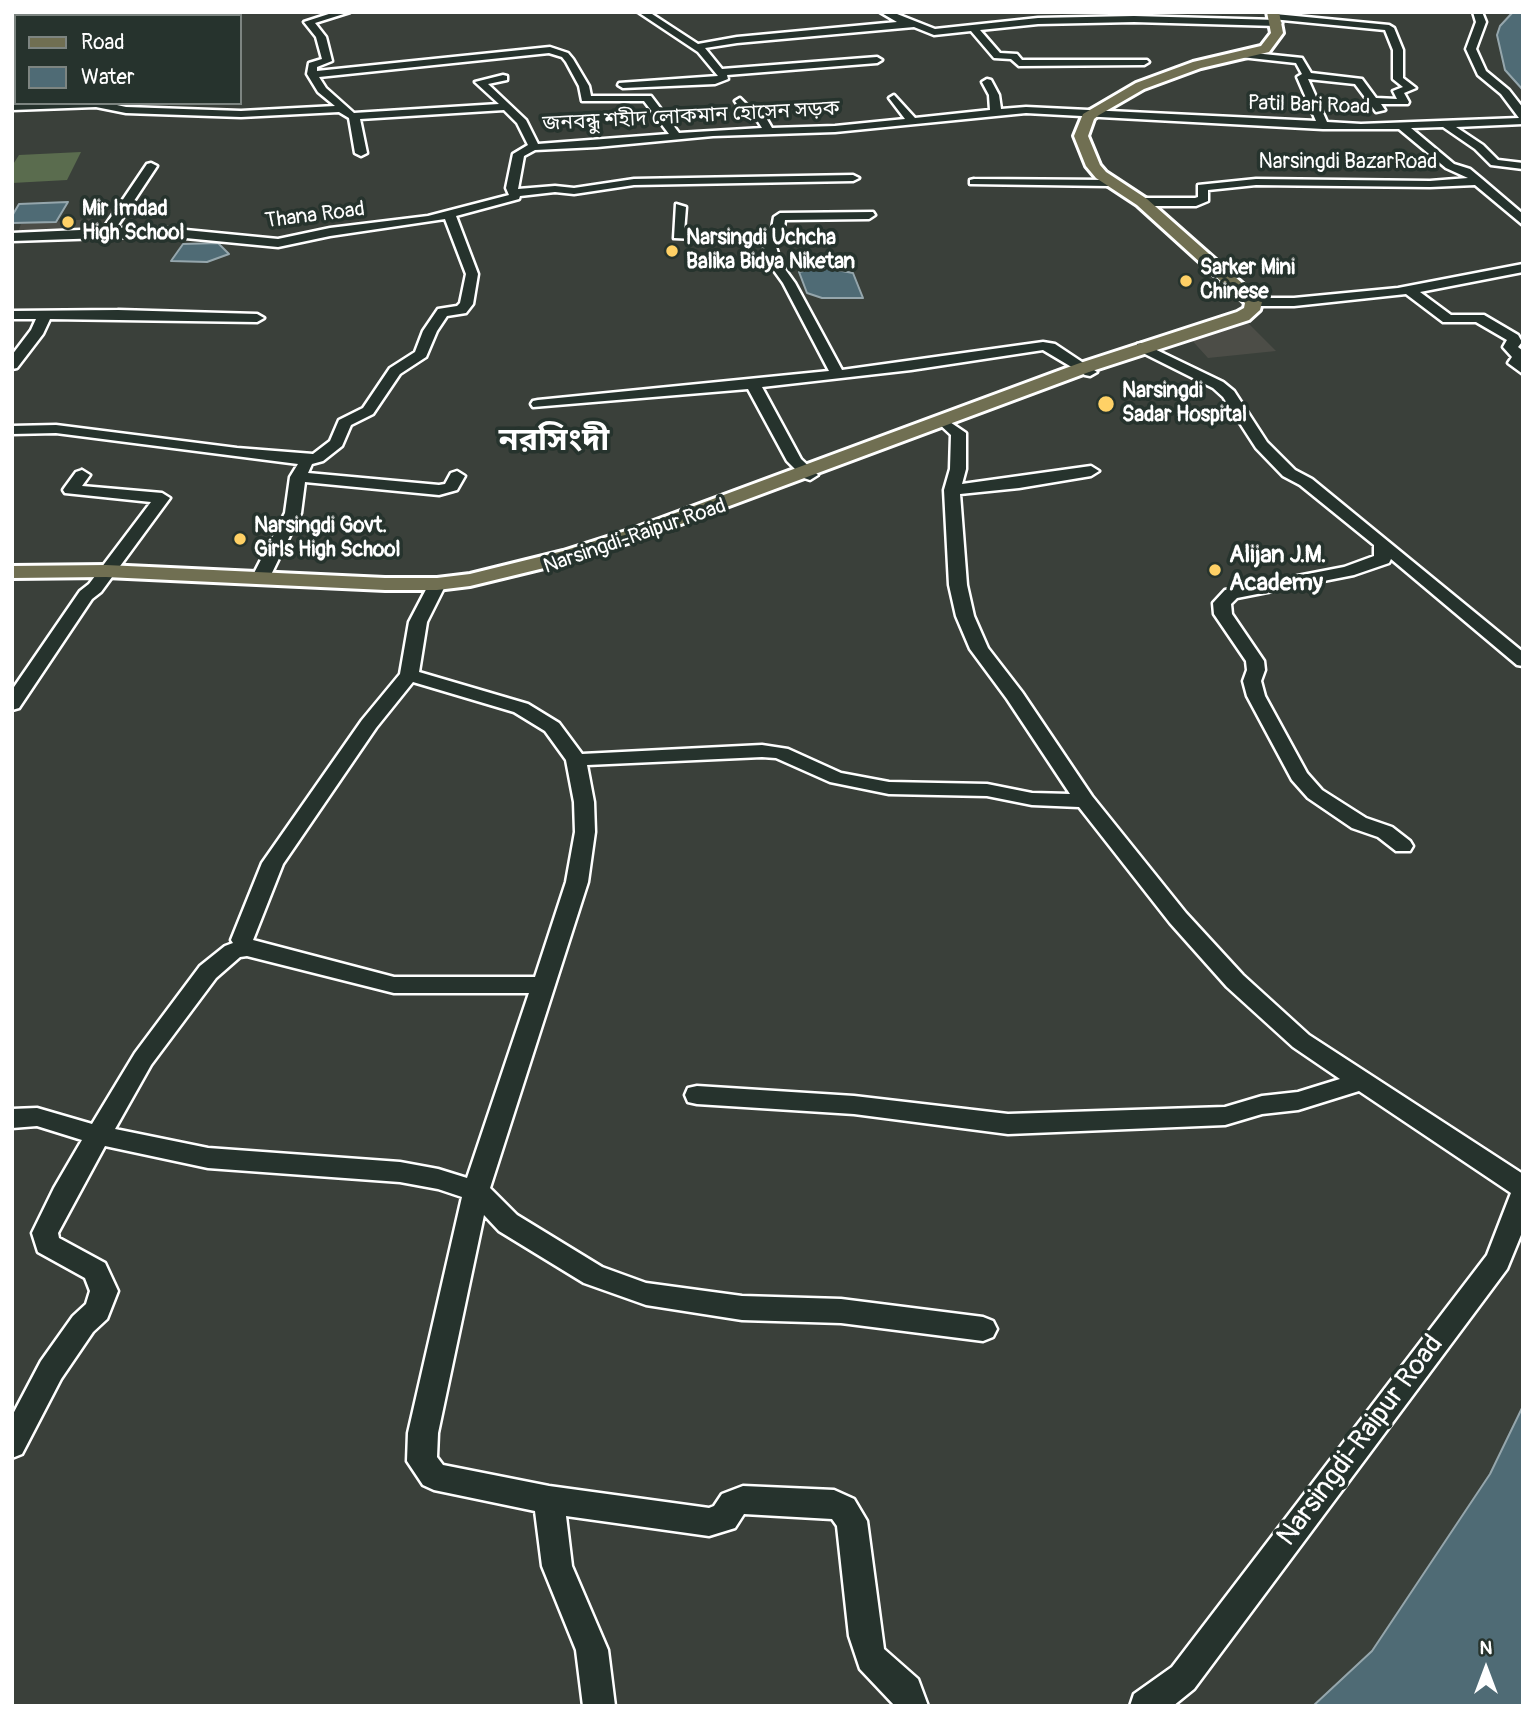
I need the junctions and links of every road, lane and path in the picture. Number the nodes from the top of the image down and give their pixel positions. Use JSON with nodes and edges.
{"nodes":[{"id":1,"x":346,"y":12,"type":"edge"},
{"id":2,"x":642,"y":12,"type":"edge"},
{"id":3,"x":884,"y":12,"type":"edge"},
{"id":4,"x":1477,"y":12,"type":"edge"},
{"id":5,"x":1124,"y":16,"type":"edge"},
{"id":6,"x":1275,"y":17,"type":"edge"},
{"id":7,"x":908,"y":24,"type":"junction"},
{"id":8,"x":974,"y":29,"type":"junction"},
{"id":9,"x":694,"y":47,"type":"junction"},
{"id":10,"x":513,"y":52,"type":"junction"},
{"id":11,"x":1244,"y":55,"type":"junction"},
{"id":12,"x":877,"y":60,"type":"dead end"},
{"id":13,"x":1144,"y":62,"type":"dead end"},
{"id":14,"x":523,"y":65,"type":"dead end"},
{"id":15,"x":721,"y":72,"type":"junction"},
{"id":16,"x":312,"y":74,"type":"junction"},
{"id":17,"x":1308,"y":76,"type":"junction"},
{"id":18,"x":503,"y":78,"type":"dead end"},
{"id":19,"x":987,"y":82,"type":"dead end"},
{"id":20,"x":584,"y":86,"type":"junction"},
{"id":21,"x":597,"y":86,"type":"dead end"},
{"id":22,"x":609,"y":86,"type":"dead end"},
{"id":23,"x":894,"y":98,"type":"dead end"},
{"id":24,"x":740,"y":101,"type":"dead end"},
{"id":25,"x":1372,"y":101,"type":"junction"},
{"id":26,"x":68,"y":105,"type":"edge"},
{"id":27,"x":101,"y":105,"type":"edge"},
{"id":28,"x":12,"y":107,"type":"edge"},
{"id":29,"x":510,"y":108,"type":"junction"},
{"id":30,"x":343,"y":109,"type":"junction"},
{"id":31,"x":1094,"y":112,"type":"junction"},
{"id":32,"x":996,"y":113,"type":"junction"},
{"id":33,"x":354,"y":116,"type":"junction"},
{"id":34,"x":1523,"y":119,"type":"edge"},
{"id":35,"x":913,"y":122,"type":"junction"},
{"id":36,"x":1498,"y":123,"type":"junction"},
{"id":37,"x":1323,"y":126,"type":"junction"},
{"id":38,"x":1448,"y":126,"type":"junction"},
{"id":39,"x":1399,"y":128,"type":"junction"},
{"id":40,"x":1509,"y":130,"type":"dead end"},
{"id":41,"x":769,"y":131,"type":"junction"},
{"id":42,"x":676,"y":136,"type":"junction"},
{"id":43,"x":534,"y":146,"type":"junction"},
{"id":44,"x":361,"y":153,"type":"dead end"},
{"id":45,"x":150,"y":166,"type":"dead end"},
{"id":46,"x":1522,"y":167,"type":"edge"},
{"id":47,"x":853,"y":178,"type":"dead end"},
{"id":48,"x":1478,"y":181,"type":"junction"},
{"id":49,"x":974,"y":182,"type":"dead end"},
{"id":50,"x":1109,"y":183,"type":"junction"},
{"id":51,"x":515,"y":193,"type":"junction"},
{"id":52,"x":1142,"y":202,"type":"junction"},
{"id":53,"x":680,"y":207,"type":"dead end"},
{"id":54,"x":869,"y":215,"type":"dead end"},
{"id":55,"x":450,"y":216,"type":"junction"},
{"id":56,"x":1523,"y":221,"type":"edge"},
{"id":57,"x":107,"y":232,"type":"junction"},
{"id":58,"x":12,"y":237,"type":"edge"},
{"id":59,"x":767,"y":239,"type":"junction"},
{"id":60,"x":1523,"y":268,"type":"edge"},
{"id":61,"x":1409,"y":290,"type":"junction"},
{"id":62,"x":1254,"y":302,"type":"junction"},
{"id":63,"x":12,"y":314,"type":"edge"},
{"id":64,"x":44,"y":316,"type":"junction"},
{"id":65,"x":257,"y":318,"type":"dead end"},
{"id":66,"x":1146,"y":349,"type":"junction"},
{"id":67,"x":12,"y":365,"type":"edge"},
{"id":68,"x":1086,"y":370,"type":"junction"},
{"id":69,"x":1523,"y":370,"type":"edge"},
{"id":70,"x":838,"y":374,"type":"junction"},
{"id":71,"x":753,"y":384,"type":"junction"},
{"id":72,"x":538,"y":404,"type":"dead end"},
{"id":73,"x":948,"y":424,"type":"junction"},
{"id":74,"x":12,"y":430,"type":"edge"},
{"id":75,"x":308,"y":460,"type":"junction"},
{"id":76,"x":1091,"y":471,"type":"dead end"},
{"id":77,"x":806,"y":473,"type":"junction"},
{"id":78,"x":82,"y":475,"type":"dead end"},
{"id":79,"x":457,"y":476,"type":"dead end"},
{"id":80,"x":298,"y":477,"type":"junction"},
{"id":81,"x":952,"y":490,"type":"junction"},
{"id":82,"x":1382,"y":543,"type":"junction"},
{"id":83,"x":12,"y":572,"type":"edge"},
{"id":84,"x":12,"y":578,"type":"edge"},
{"id":85,"x":101,"y":579,"type":"junction"},
{"id":86,"x":260,"y":579,"type":"junction"},
{"id":87,"x":435,"y":587,"type":"junction"},
{"id":88,"x":1523,"y":661,"type":"edge"},
{"id":89,"x":409,"y":676,"type":"junction"},
{"id":90,"x":12,"y":704,"type":"edge"},
{"id":91,"x":12,"y":723,"type":"edge"},
{"id":92,"x":576,"y":760,"type":"junction"},
{"id":93,"x":1085,"y":801,"type":"junction"},
{"id":94,"x":1403,"y":846,"type":"dead end"},
{"id":95,"x":247,"y":948,"type":"junction"},
{"id":96,"x":542,"y":985,"type":"junction"},
{"id":97,"x":1361,"y":1081,"type":"junction"},
{"id":98,"x":697,"y":1095,"type":"dead end"},
{"id":99,"x":12,"y":1119,"type":"edge"},
{"id":100,"x":97,"y":1135,"type":"junction"},
{"id":101,"x":1523,"y":1187,"type":"edge"},
{"id":102,"x":476,"y":1191,"type":"junction"},
{"id":103,"x":1523,"y":1195,"type":"edge"},
{"id":104,"x":983,"y":1329,"type":"dead end"},
{"id":105,"x":12,"y":1445,"type":"edge"},
{"id":106,"x":549,"y":1500,"type":"junction"},
{"id":107,"x":599,"y":1706,"type":"edge"},
{"id":108,"x":912,"y":1706,"type":"edge"},
{"id":109,"x":1146,"y":1706,"type":"edge"}],
"edges":[{"from":1,"to":16,"type":"street"},
{"from":2,"to":9,"type":"street"},
{"from":3,"to":7,"type":"street"},
{"from":4,"to":34,"type":"street"},
{"from":5,"to":6,"type":"street"},
{"from":5,"to":8,"type":"street"},
{"from":6,"to":11,"type":"main road"},
{"from":6,"to":25,"type":"street"},
{"from":7,"to":8,"type":"street"},
{"from":7,"to":9,"type":"street"},
{"from":8,"to":13,"type":"street"},
{"from":9,"to":15,"type":"street"},
{"from":10,"to":14,"type":"street"},
{"from":10,"to":16,"type":"street"},
{"from":10,"to":20,"type":"street"},
{"from":11,"to":17,"type":"street"},
{"from":11,"to":31,"type":"main road"},
{"from":12,"to":15,"type":"street"},
{"from":15,"to":22,"type":"street"},
{"from":16,"to":30,"type":"street"},
{"from":17,"to":25,"type":"street","name":"Narsingdi BazarRoad"},
{"from":17,"to":37,"type":"street"},
{"from":18,"to":29,"type":"street"},
{"from":19,"to":32,"type":"street"},
{"from":20,"to":21,"type":"street"},
{"from":20,"to":42,"type":"street"},
{"from":23,"to":35,"type":"street"},
{"from":24,"to":41,"type":"street"},
{"from":25,"to":39,"type":"street","name":"Narsingdi BazarRoad"},
{"from":26,"to":28,"type":"street"},
{"from":27,"to":30,"type":"street"},
{"from":29,"to":33,"type":"street","name":"জনবন্ধু শহীদ লোকমান হোসেন সড়ক"},
{"from":29,"to":43,"type":"street","name":"জনবন্ধু শহীদ লোকমান হোসেন সড়ক"},
{"from":30,"to":33,"type":"street"},
{"from":31,"to":32,"type":"street","name":"জনবন্ধু শহীদ লোকমান হোসেন সড়ক"},
{"from":31,"to":37,"type":"street","name":"Patil Bari Road"},
{"from":31,"to":50,"type":"main road"},
{"from":32,"to":35,"type":"street","name":"জনবন্ধু শহীদ লোকমান হোসেন সড়ক"},
{"from":33,"to":44,"type":"street"},
{"from":34,"to":36,"type":"street","name":"Patil Bari Road"},
{"from":35,"to":41,"type":"street","name":"জনবন্ধু শহীদ লোকমান হোসেন সড়ক"},
{"from":36,"to":38,"type":"street","name":"Patil Bari Road"},
{"from":36,"to":40,"type":"street"},
{"from":37,"to":39,"type":"street","name":"Patil Bari Road"},
{"from":38,"to":39,"type":"street","name":"Patil Bari Road"},
{"from":38,"to":46,"type":"street"},
{"from":39,"to":48,"type":"street","name":"Narsingdi BazarRoad"},
{"from":41,"to":42,"type":"street","name":"জনবন্ধু শহীদ লোকমান হোসেন সড়ক"},
{"from":42,"to":43,"type":"street","name":"জনবন্ধু শহীদ লোকমান হোসেন সড়ক"},
{"from":43,"to":51,"type":"street"},
{"from":45,"to":57,"type":"street"},
{"from":47,"to":51,"type":"street","name":"Thana Road"},
{"from":48,"to":52,"type":"street","name":"Narsingdi BazarRoad"},
{"from":48,"to":56,"type":"street"},
{"from":49,"to":50,"type":"street"},
{"from":50,"to":52,"type":"main road"},
{"from":51,"to":55,"type":"street","name":"Thana Road"},
{"from":52,"to":62,"type":"main road"},
{"from":53,"to":59,"type":"street"},
{"from":54,"to":59,"type":"street"},
{"from":55,"to":57,"type":"street","name":"Thana Road"},
{"from":55,"to":75,"type":"street"},
{"from":57,"to":58,"type":"street","name":"Thana Road"},
{"from":59,"to":70,"type":"street"},
{"from":60,"to":61,"type":"street"},
{"from":61,"to":62,"type":"street"},
{"from":61,"to":69,"type":"street"},
{"from":62,"to":66,"type":"main road","name":"Narsingdi-Raipur Road"},
{"from":63,"to":64,"type":"street"},
{"from":64,"to":65,"type":"street"},
{"from":64,"to":67,"type":"street"},
{"from":66,"to":68,"type":"main road","name":"Narsingdi-Raipur Road"},
{"from":66,"to":82,"type":"street"},
{"from":68,"to":70,"type":"street"},
{"from":68,"to":73,"type":"main road","name":"Narsingdi-Raipur Road"},
{"from":70,"to":71,"type":"street"},
{"from":71,"to":72,"type":"street"},
{"from":71,"to":77,"type":"street"},
{"from":73,"to":77,"type":"main road","name":"Narsingdi-Raipur Road"},
{"from":73,"to":81,"type":"street"},
{"from":74,"to":75,"type":"street"},
{"from":75,"to":80,"type":"street"},
{"from":76,"to":81,"type":"street"},
{"from":77,"to":87,"type":"main road","name":"Narsingdi-Raipur Road"},
{"from":78,"to":85,"type":"street"},
{"from":79,"to":80,"type":"street"},
{"from":80,"to":86,"type":"street"},
{"from":81,"to":93,"type":"street"},
{"from":82,"to":88,"type":"street"},
{"from":82,"to":94,"type":"street"},
{"from":83,"to":85,"type":"main road","name":"Narsingdi-Raipur Road"},
{"from":84,"to":85,"type":"main road","name":"Narsingdi-Raipur Road"},
{"from":85,"to":86,"type":"main road","name":"Narsingdi-Raipur Road"},
{"from":85,"to":87,"type":"main road","name":"Narsingdi-Raipur Road"},
{"from":85,"to":90,"type":"street"},
{"from":85,"to":91,"type":"street"},
{"from":86,"to":87,"type":"main road","name":"Narsingdi-Raipur Road"},
{"from":87,"to":89,"type":"street"},
{"from":89,"to":92,"type":"street"},
{"from":89,"to":95,"type":"street"},
{"from":92,"to":93,"type":"street"},
{"from":92,"to":96,"type":"street"},
{"from":93,"to":97,"type":"street"},
{"from":95,"to":96,"type":"street"},
{"from":95,"to":100,"type":"street"},
{"from":96,"to":102,"type":"street"},
{"from":97,"to":98,"type":"street"},
{"from":97,"to":101,"type":"street"},
{"from":99,"to":100,"type":"street"},
{"from":100,"to":102,"type":"street"},
{"from":100,"to":105,"type":"street"},
{"from":102,"to":104,"type":"street"},
{"from":102,"to":106,"type":"street"},
{"from":103,"to":109,"type":"street","name":"Narsingdi-Raipur Road"},
{"from":106,"to":107,"type":"street"},
{"from":106,"to":108,"type":"street"}]}
